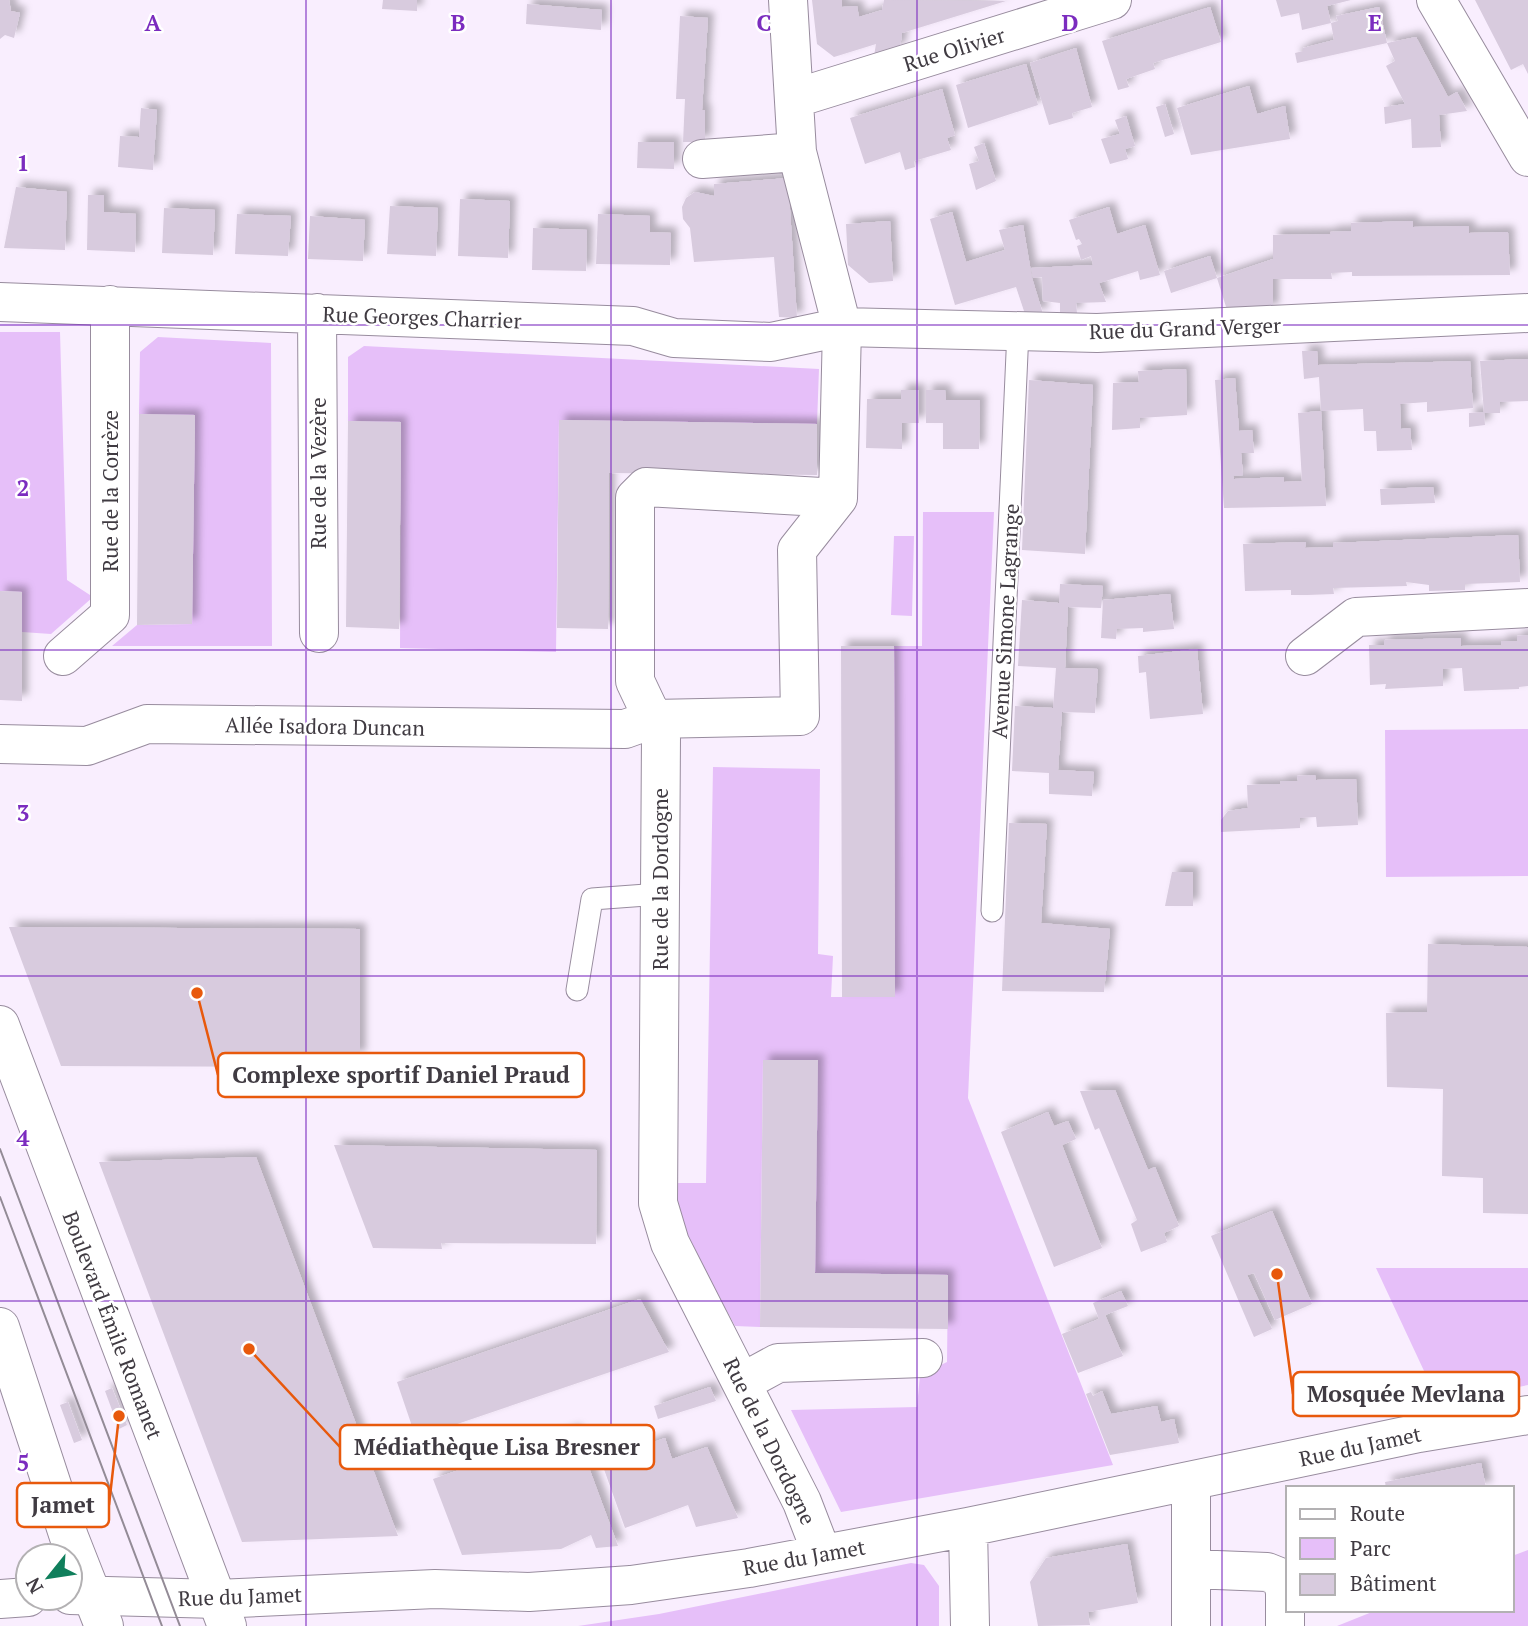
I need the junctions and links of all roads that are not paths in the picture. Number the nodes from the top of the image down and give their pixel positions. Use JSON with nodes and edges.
{"nodes":[{"id":1,"x":788,"y":0,"type":"edge"},
{"id":2,"x":1112,"y":0,"type":"edge"},
{"id":3,"x":1436,"y":0,"type":"edge"},
{"id":4,"x":796,"y":97,"type":"junction"},
{"id":5,"x":797,"y":152,"type":"junction"},
{"id":6,"x":1528,"y":158,"type":"edge"},
{"id":7,"x":702,"y":159,"type":"dead end"},
{"id":8,"x":0,"y":302,"type":"edge"},
{"id":9,"x":110,"y":305,"type":"junction"},
{"id":10,"x":317,"y":313,"type":"junction"},
{"id":11,"x":1528,"y":313,"type":"edge"},
{"id":12,"x":842,"y":327,"type":"junction"},
{"id":13,"x":1018,"y":331,"type":"junction"},
{"id":14,"x":838,"y":498,"type":"junction"},
{"id":15,"x":1528,"y":608,"type":"edge"},
{"id":16,"x":319,"y":634,"type":"dead end"},
{"id":17,"x":63,"y":656,"type":"dead end"},
{"id":18,"x":1305,"y":656,"type":"dead end"},
{"id":19,"x":653,"y":719,"type":"junction"},
{"id":20,"x":0,"y":744,"type":"edge"},
{"id":21,"x":660,"y":894,"type":"junction"},
{"id":22,"x":992,"y":911,"type":"dead end"},
{"id":23,"x":578,"y":990,"type":"dead end"},
{"id":24,"x":0,"y":1025,"type":"edge"},
{"id":25,"x":0,"y":1328,"type":"edge"},
{"id":26,"x":923,"y":1358,"type":"dead end"},
{"id":27,"x":743,"y":1382,"type":"junction"},
{"id":28,"x":1528,"y":1415,"type":"edge"},
{"id":29,"x":1191,"y":1481,"type":"junction"},
{"id":30,"x":968,"y":1527,"type":"junction"},
{"id":31,"x":822,"y":1554,"type":"junction"},
{"id":32,"x":1191,"y":1569,"type":"junction"},
{"id":33,"x":88,"y":1605,"type":"edge"},
{"id":34,"x":221,"y":1612,"type":"edge"},
{"id":35,"x":970,"y":1626,"type":"edge"},
{"id":36,"x":1191,"y":1626,"type":"edge"},
{"id":37,"x":1285,"y":1626,"type":"edge"}],
"edges":[{"from":1,"to":4,"type":"street"},
{"from":2,"to":4,"type":"street","name":"Rue Olivier"},
{"from":3,"to":6,"type":"street"},
{"from":4,"to":5,"type":"street"},
{"from":5,"to":7,"type":"street"},
{"from":5,"to":12,"type":"street"},
{"from":8,"to":9,"type":"street","name":"Rue Georges Charrier"},
{"from":9,"to":10,"type":"street","name":"Rue Georges Charrier"},
{"from":9,"to":17,"type":"street","name":"Rue de la Corrèze"},
{"from":10,"to":12,"type":"street","name":"Rue Georges Charrier"},
{"from":10,"to":16,"type":"street","name":"Rue de la Vezère"},
{"from":11,"to":13,"type":"street","name":"Rue du Grand Verger"},
{"from":12,"to":13,"type":"street","name":"Rue du Grand Verger"},
{"from":12,"to":14,"type":"street"},
{"from":13,"to":22,"type":"lane","name":"Avenue Simone Lagrange"},
{"from":14,"to":19,"type":"street"},
{"from":14,"to":19,"type":"street","name":"Rue de la Dordogne"},
{"from":15,"to":18,"type":"street"},
{"from":19,"to":20,"type":"street","name":"Allée Isadora Duncan"},
{"from":19,"to":21,"type":"street","name":"Rue de la Dordogne"},
{"from":21,"to":23,"type":"lane"},
{"from":21,"to":27,"type":"street","name":"Rue de la Dordogne"},
{"from":24,"to":34,"type":"street","name":"Boulevard Émile Romanet"},
{"from":25,"to":33,"type":"street"},
{"from":26,"to":27,"type":"street"},
{"from":27,"to":31,"type":"street","name":"Rue de la Dordogne"},
{"from":28,"to":29,"type":"street","name":"Rue du Jamet"},
{"from":29,"to":30,"type":"street","name":"Rue du Jamet"},
{"from":29,"to":32,"type":"street"},
{"from":30,"to":31,"type":"street","name":"Rue du Jamet"},
{"from":30,"to":35,"type":"street"},
{"from":31,"to":34,"type":"street","name":"Rue du Jamet"},
{"from":32,"to":36,"type":"street"},
{"from":32,"to":37,"type":"street"},
{"from":33,"to":34,"type":"street","name":"Rue du Jamet"}]}
